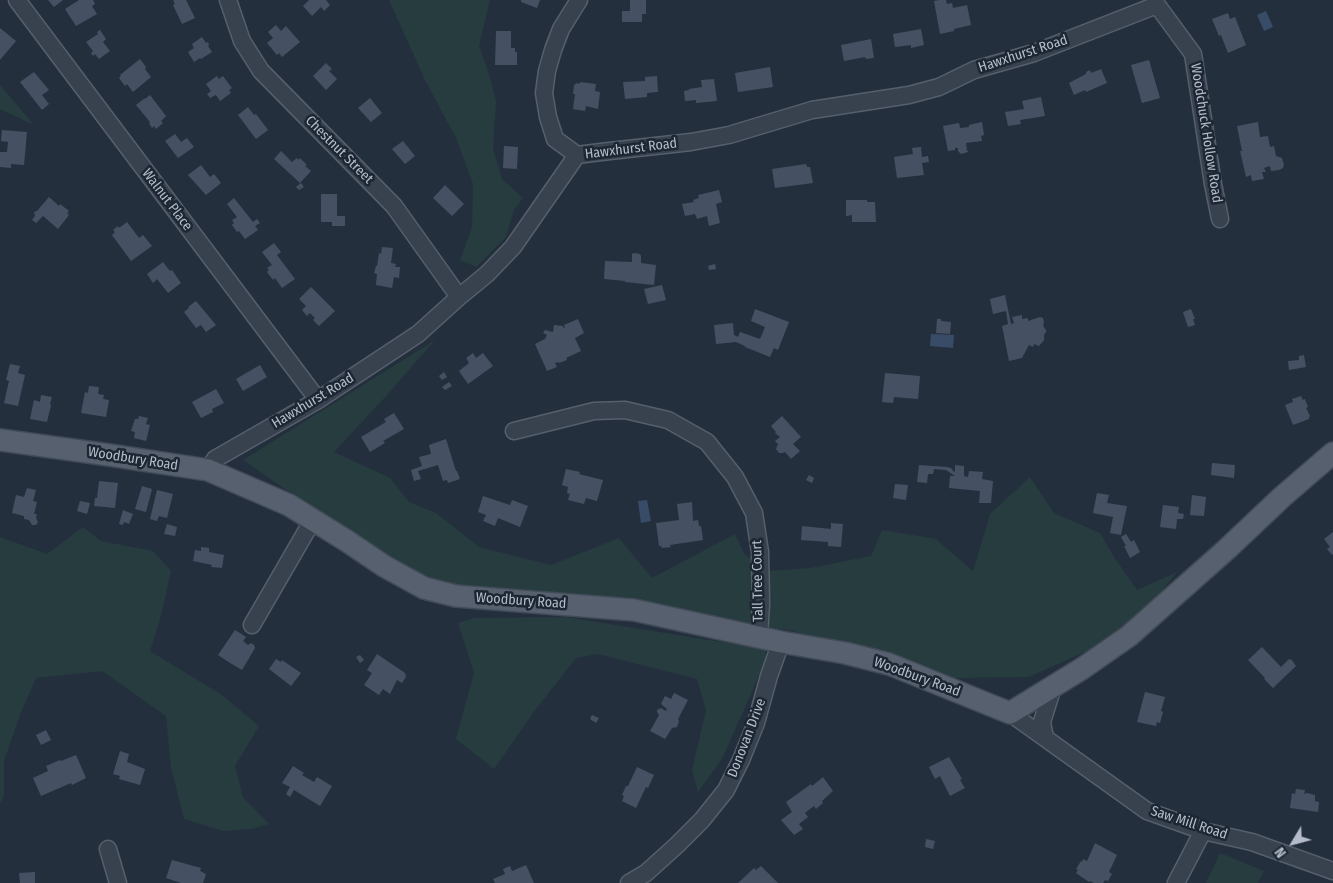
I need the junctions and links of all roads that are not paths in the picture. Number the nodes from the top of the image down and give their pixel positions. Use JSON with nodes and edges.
{"nodes":[{"id":1,"x":17,"y":0,"type":"edge"},
{"id":2,"x":228,"y":0,"type":"edge"},
{"id":3,"x":578,"y":0,"type":"edge"},
{"id":4,"x":1156,"y":3,"type":"edge"},
{"id":5,"x":576,"y":156,"type":"junction"},
{"id":6,"x":1220,"y":219,"type":"dead end"},
{"id":7,"x":459,"y":297,"type":"junction"},
{"id":8,"x":318,"y":400,"type":"junction"},
{"id":9,"x":514,"y":431,"type":"dead end"},
{"id":10,"x":0,"y":440,"type":"edge"},
{"id":11,"x":1333,"y":453,"type":"edge"},
{"id":12,"x":208,"y":470,"type":"junction"},
{"id":13,"x":315,"y":522,"type":"junction"},
{"id":14,"x":252,"y":624,"type":"dead end"},
{"id":15,"x":759,"y":636,"type":"junction"},
{"id":16,"x":781,"y":642,"type":"junction"},
{"id":17,"x":1052,"y":687,"type":"junction"},
{"id":18,"x":1010,"y":713,"type":"junction"},
{"id":19,"x":1045,"y":738,"type":"junction"},
{"id":20,"x":1203,"y":830,"type":"junction"},
{"id":21,"x":108,"y":849,"type":"dead end"},
{"id":22,"x":1333,"y":871,"type":"edge"},
{"id":23,"x":118,"y":883,"type":"edge"},
{"id":24,"x":629,"y":883,"type":"edge"},
{"id":25,"x":1176,"y":883,"type":"edge"}],
"edges":[{"from":1,"to":8,"type":"street","name":"Walnut Place"},
{"from":2,"to":7,"type":"street","name":"Chestnut Street"},
{"from":3,"to":5,"type":"street"},
{"from":4,"to":5,"type":"street","name":"Hawxhurst Road"},
{"from":4,"to":6,"type":"street","name":"Woodchuck Hollow Road"},
{"from":5,"to":7,"type":"street","name":"Hawxhurst Road"},
{"from":7,"to":8,"type":"street","name":"Hawxhurst Road"},
{"from":8,"to":12,"type":"street","name":"Hawxhurst Road"},
{"from":9,"to":15,"type":"street","name":"Tall Tree Court"},
{"from":10,"to":12,"type":"main road","name":"Woodbury Road"},
{"from":11,"to":17,"type":"main road"},
{"from":12,"to":13,"type":"main road","name":"Woodbury Road"},
{"from":13,"to":14,"type":"street"},
{"from":13,"to":15,"type":"main road","name":"Woodbury Road"},
{"from":15,"to":16,"type":"main road","name":"Woodbury Road"},
{"from":16,"to":18,"type":"main road","name":"Woodbury Road"},
{"from":16,"to":24,"type":"street","name":"Donovan Drive"},
{"from":17,"to":18,"type":"main road"},
{"from":17,"to":19,"type":"street"},
{"from":18,"to":19,"type":"street","name":"Saw Mill Road"},
{"from":19,"to":20,"type":"street","name":"Saw Mill Road"},
{"from":20,"to":22,"type":"street","name":"Saw Mill Road"},
{"from":20,"to":25,"type":"street"},
{"from":21,"to":23,"type":"street"}]}
